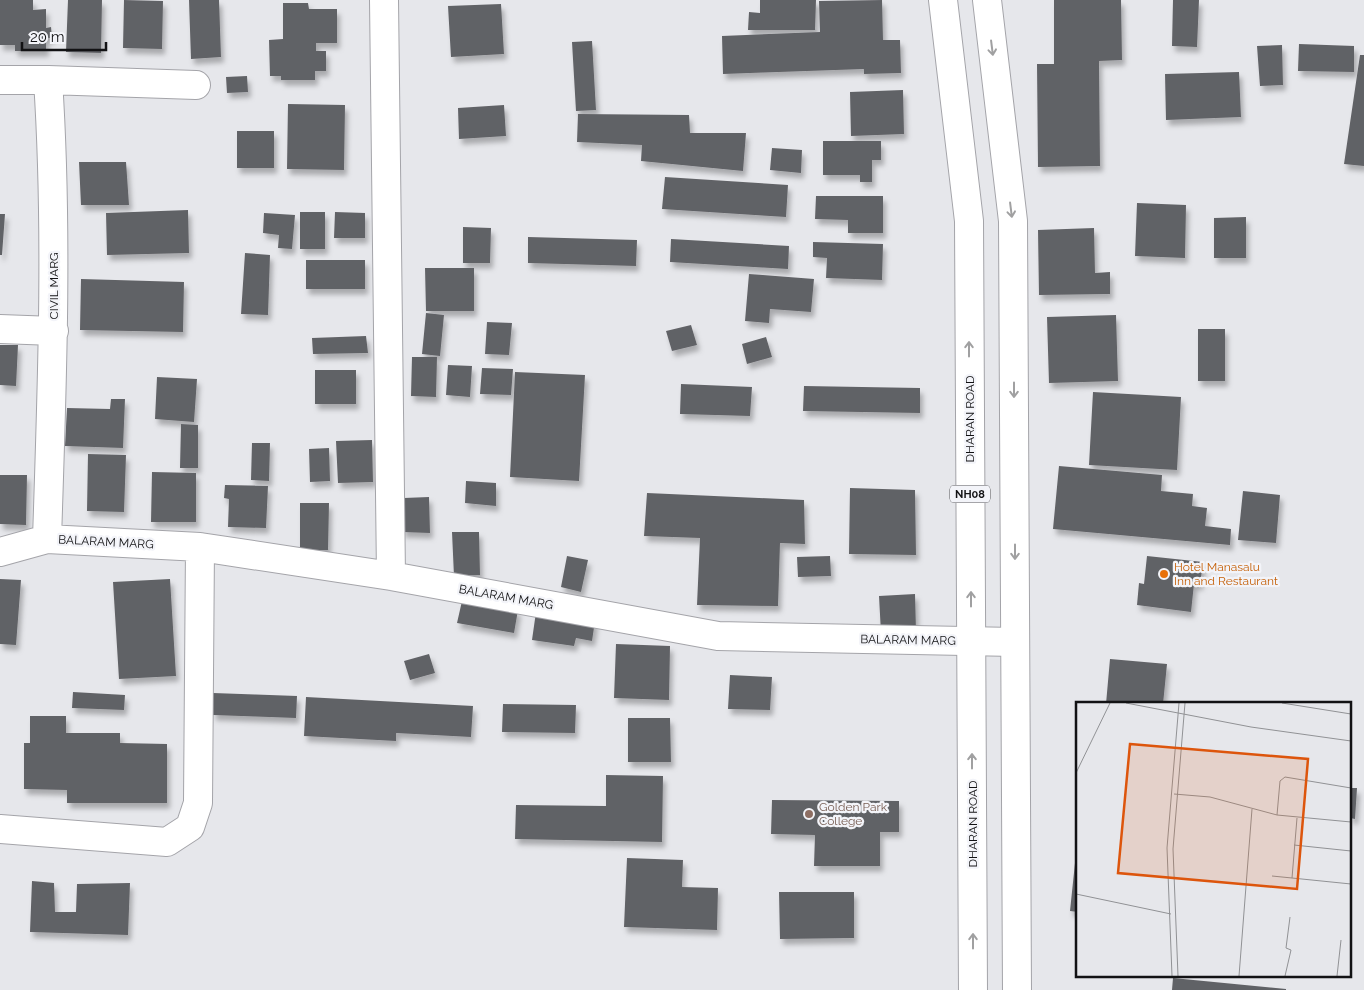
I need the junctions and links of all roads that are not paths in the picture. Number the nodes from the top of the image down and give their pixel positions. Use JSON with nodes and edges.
{"nodes":[{"id":1,"x":384,"y":0,"type":"edge"},
{"id":2,"x":943,"y":0,"type":"edge"},
{"id":3,"x":987,"y":0,"type":"edge"},
{"id":4,"x":0,"y":80,"type":"edge"},
{"id":5,"x":48,"y":80,"type":"junction"},
{"id":6,"x":196,"y":85,"type":"dead end"},
{"id":7,"x":0,"y":329,"type":"edge"},
{"id":8,"x":54,"y":331,"type":"junction"},
{"id":9,"x":47,"y":539,"type":"junction"},
{"id":10,"x":200,"y":547,"type":"junction"},
{"id":11,"x":0,"y":552,"type":"edge"},
{"id":12,"x":391,"y":576,"type":"junction"},
{"id":13,"x":972,"y":642,"type":"junction"},
{"id":14,"x":1015,"y":642,"type":"junction"},
{"id":15,"x":0,"y":829,"type":"edge"},
{"id":16,"x":973,"y":990,"type":"edge"},
{"id":17,"x":1017,"y":990,"type":"edge"}],
"edges":[{"from":1,"to":12,"type":"street"},
{"from":13,"to":2,"type":"street","name":"DHARAN ROAD","number":"NH08","one_way":true},
{"from":3,"to":14,"type":"street","one_way":true},
{"from":4,"to":5,"type":"street"},
{"from":5,"to":6,"type":"street"},
{"from":5,"to":8,"type":"street","name":"CIVIL MARG"},
{"from":7,"to":8,"type":"street"},
{"from":8,"to":9,"type":"street","name":"CIVIL MARG"},
{"from":9,"to":10,"type":"street","name":"BALARAM MARG"},
{"from":9,"to":11,"type":"street","name":"BALARAM MARG"},
{"from":10,"to":12,"type":"street","name":"BALARAM MARG"},
{"from":10,"to":15,"type":"street"},
{"from":12,"to":13,"type":"street","name":"BALARAM MARG"},
{"from":13,"to":14,"type":"street","name":"BALARAM MARG"},
{"from":16,"to":13,"type":"street","name":"DHARAN ROAD","number":"NH08","one_way":true},
{"from":14,"to":17,"type":"street"}]}
